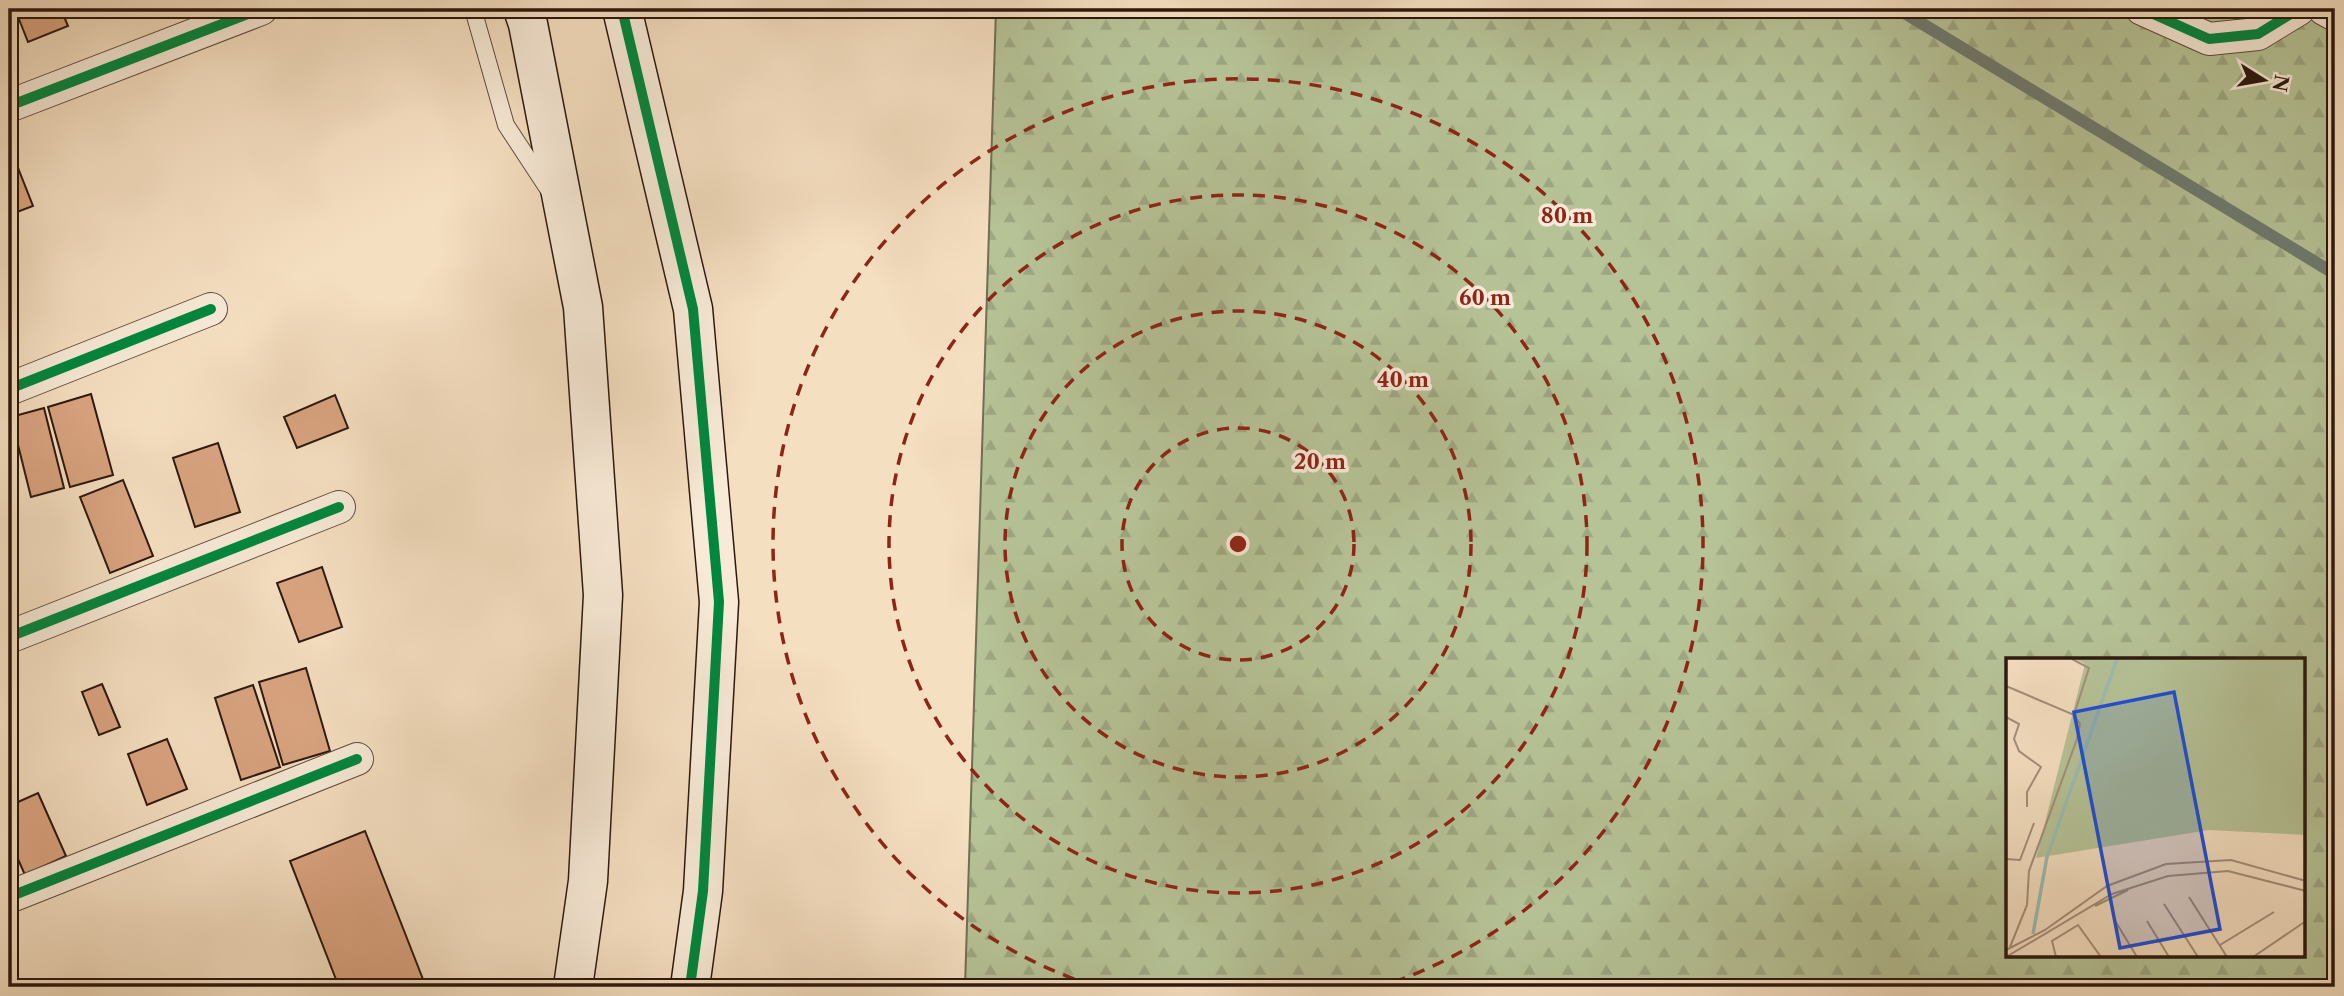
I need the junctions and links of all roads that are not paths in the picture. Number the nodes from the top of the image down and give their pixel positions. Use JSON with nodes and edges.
{"nodes":[{"id":1,"x":261,"y":9,"type":"edge"},
{"id":2,"x":473,"y":9,"type":"edge"},
{"id":3,"x":523,"y":9,"type":"edge"},
{"id":4,"x":622,"y":9,"type":"edge"},
{"id":5,"x":2142,"y":9,"type":"edge"},
{"id":6,"x":2299,"y":9,"type":"edge"},
{"id":7,"x":2324,"y":9,"type":"edge"},
{"id":8,"x":2335,"y":15,"type":"edge"},
{"id":9,"x":9,"y":106,"type":"edge"},
{"id":10,"x":565,"y":215,"type":"junction"},
{"id":11,"x":211,"y":309,"type":"dead end"},
{"id":12,"x":9,"y":388,"type":"edge"},
{"id":13,"x":339,"y":507,"type":"dead end"},
{"id":14,"x":9,"y":636,"type":"edge"},
{"id":15,"x":357,"y":759,"type":"dead end"},
{"id":16,"x":9,"y":897,"type":"edge"},
{"id":17,"x":573,"y":987,"type":"edge"},
{"id":18,"x":690,"y":987,"type":"edge"}],
"edges":[{"from":1,"to":9,"type":"street"},
{"from":2,"to":10,"type":"lane"},
{"from":3,"to":10,"type":"street"},
{"from":4,"to":18,"type":"street"},
{"from":5,"to":6,"type":"street"},
{"from":7,"to":8,"type":"street"},
{"from":10,"to":17,"type":"street"},
{"from":11,"to":12,"type":"street"},
{"from":13,"to":14,"type":"street"},
{"from":15,"to":16,"type":"street"}]}
